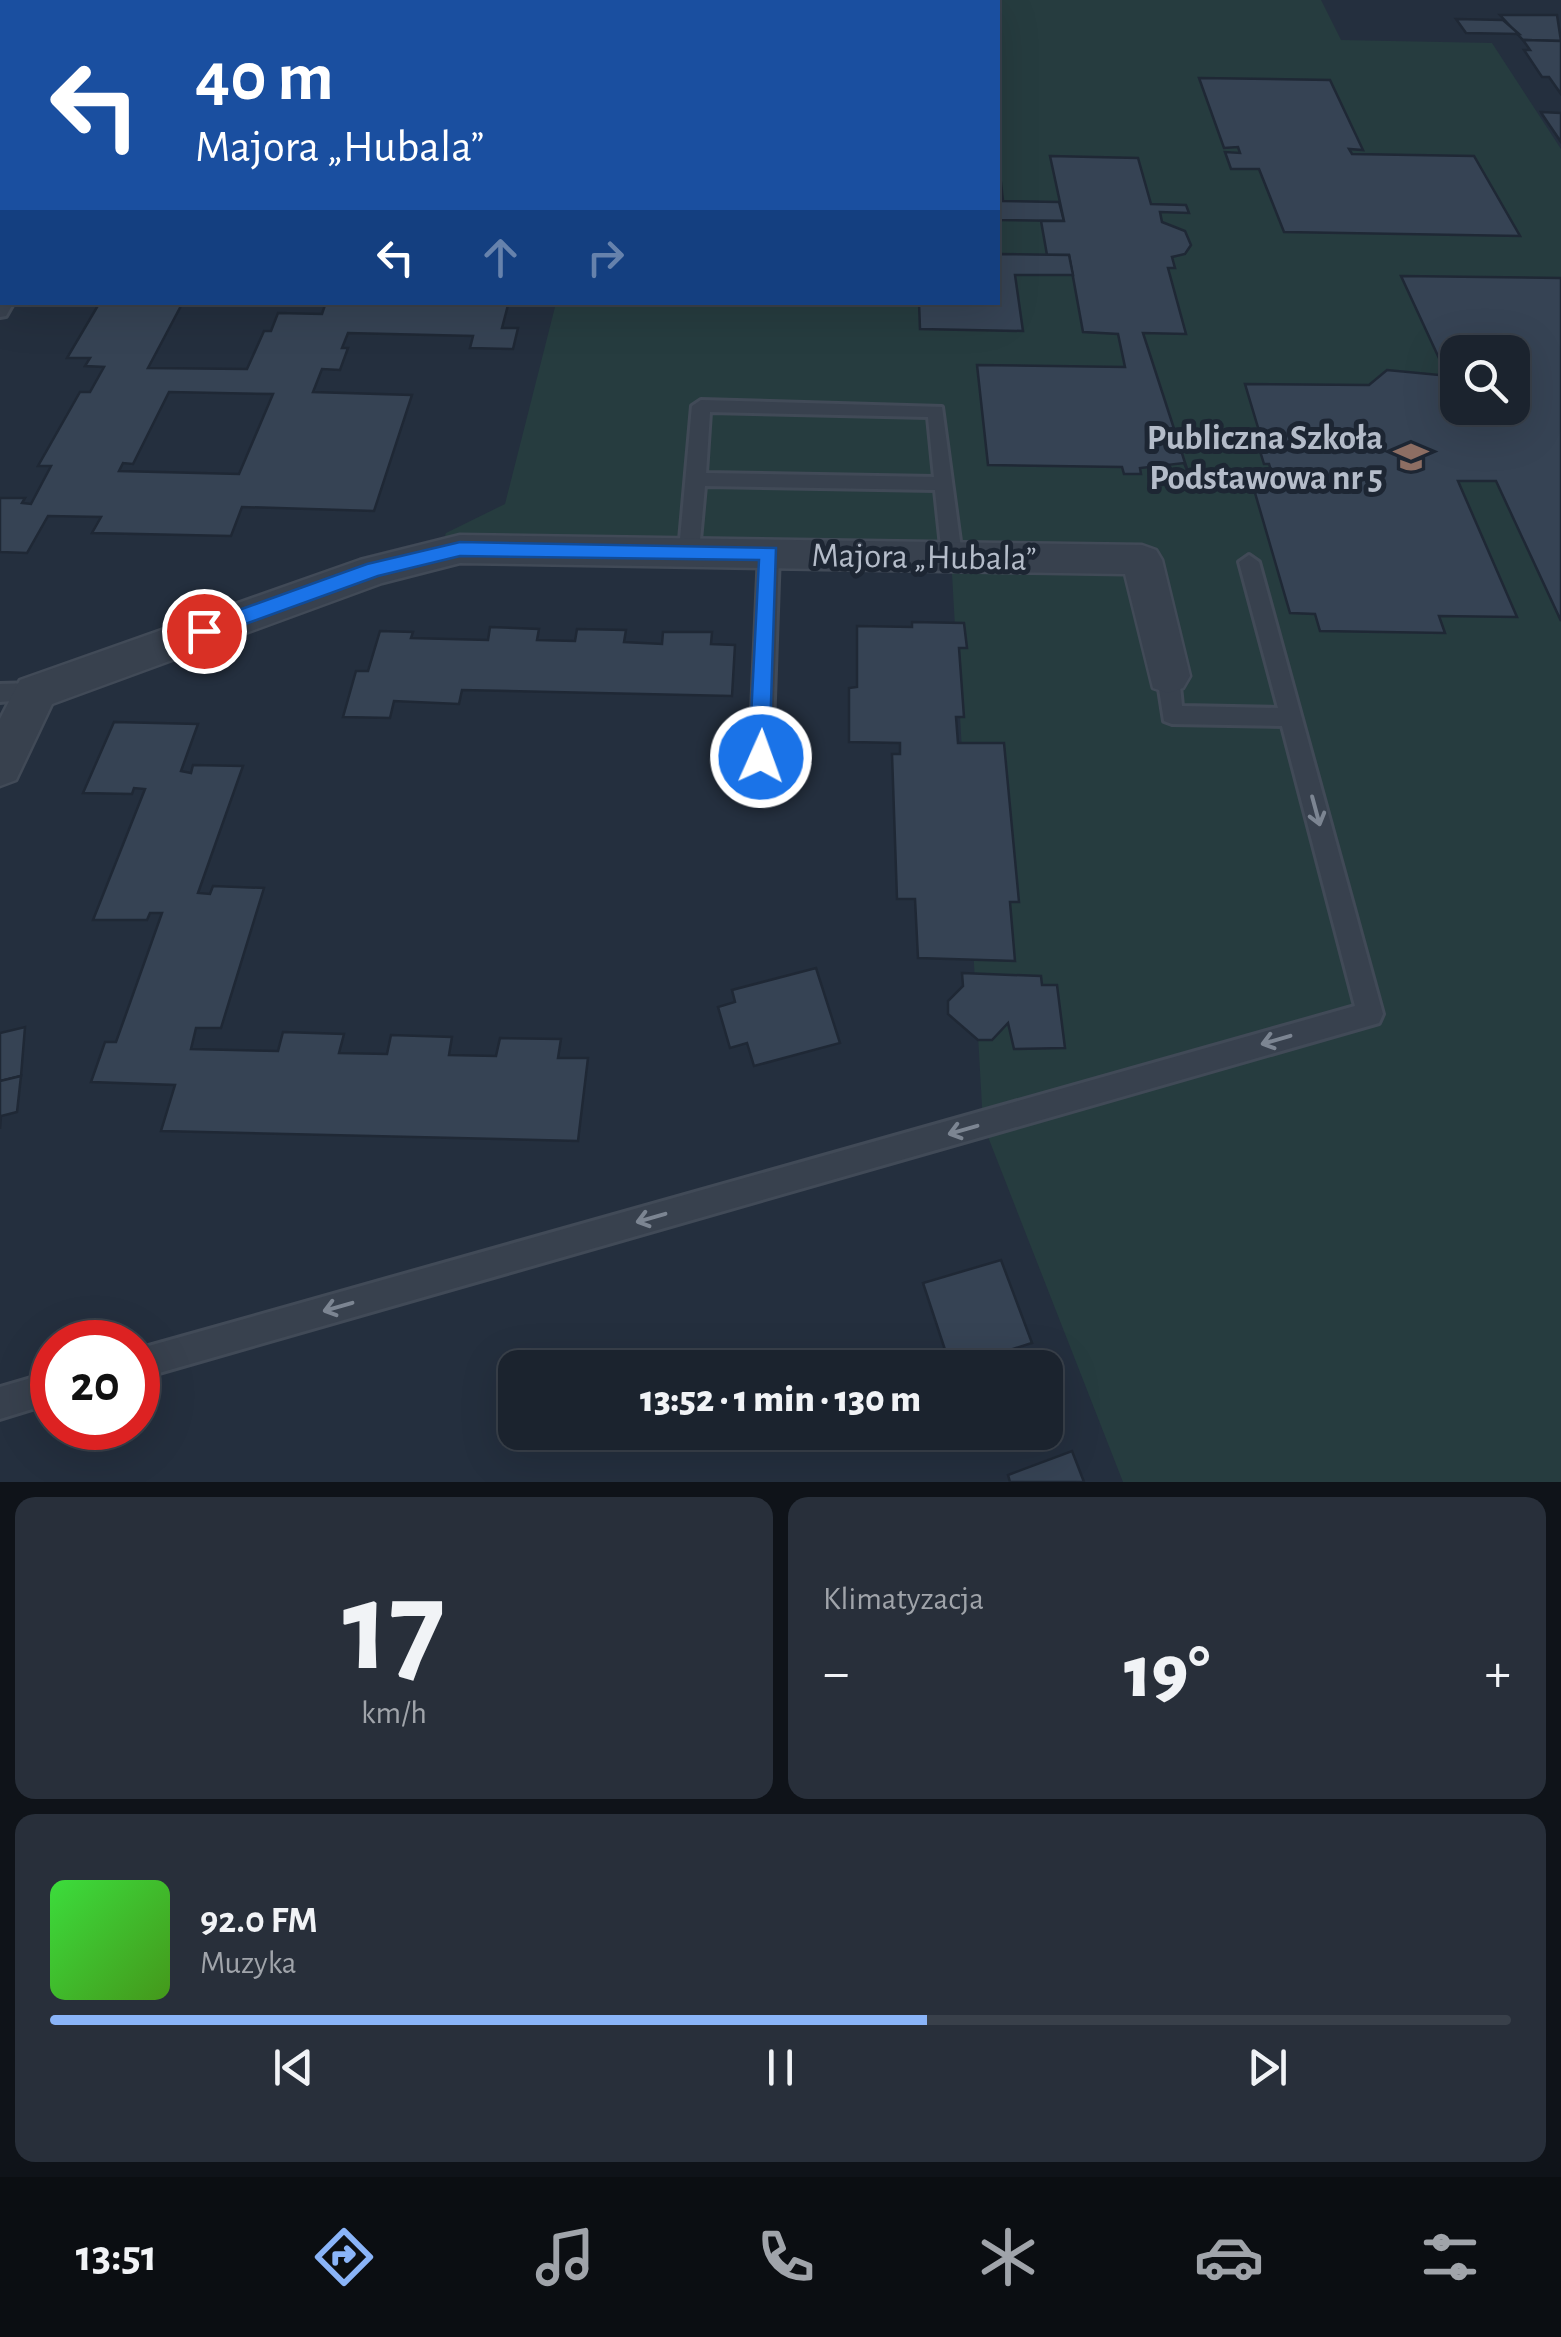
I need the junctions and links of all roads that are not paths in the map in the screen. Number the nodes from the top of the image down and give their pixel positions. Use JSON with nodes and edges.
{"nodes":[{"id":1,"x":696,"y":480,"type":"junction"},
{"id":2,"x":944,"y":484,"type":"junction"},
{"id":3,"x":688,"y":551,"type":"junction"},
{"id":4,"x":769,"y":553,"type":"junction"},
{"id":5,"x":952,"y":556,"type":"junction"},
{"id":6,"x":1249,"y":562,"type":"dead end"},
{"id":7,"x":1168,"y":676,"type":"joint"},
{"id":8,"x":17,"y":692,"type":"edge"},
{"id":9,"x":1291,"y":716,"type":"junction"},
{"id":10,"x":761,"y":757,"type":"dead end"},
{"id":11,"x":0,"y":767,"type":"edge"},
{"id":12,"x":160,"y":1358,"type":"edge"},
{"id":13,"x":30,"y":1394,"type":"edge"},
{"id":14,"x":0,"y":1403,"type":"edge"}],
"edges":[{"from":1,"to":2,"type":"lane"},
{"from":1,"to":2,"type":"lane"},
{"from":1,"to":3,"type":"lane"},
{"from":2,"to":5,"type":"lane"},
{"from":3,"to":4,"type":"street","name":"Majora „Hubala”"},
{"from":3,"to":8,"type":"street","name":"Majora „Hubala”"},
{"from":4,"to":5,"type":"street","name":"Majora „Hubala”"},
{"from":4,"to":10,"type":"lane"},
{"from":5,"to":7,"type":"street","name":"Majora „Hubala”"},
{"from":6,"to":9,"type":"lane"},
{"from":7,"to":9,"type":"lane"},
{"from":8,"to":11,"type":"street","name":"Majora „Hubala”"},
{"from":9,"to":12,"type":"lane","one_way":true},
{"from":13,"to":14,"type":"lane"}]}
